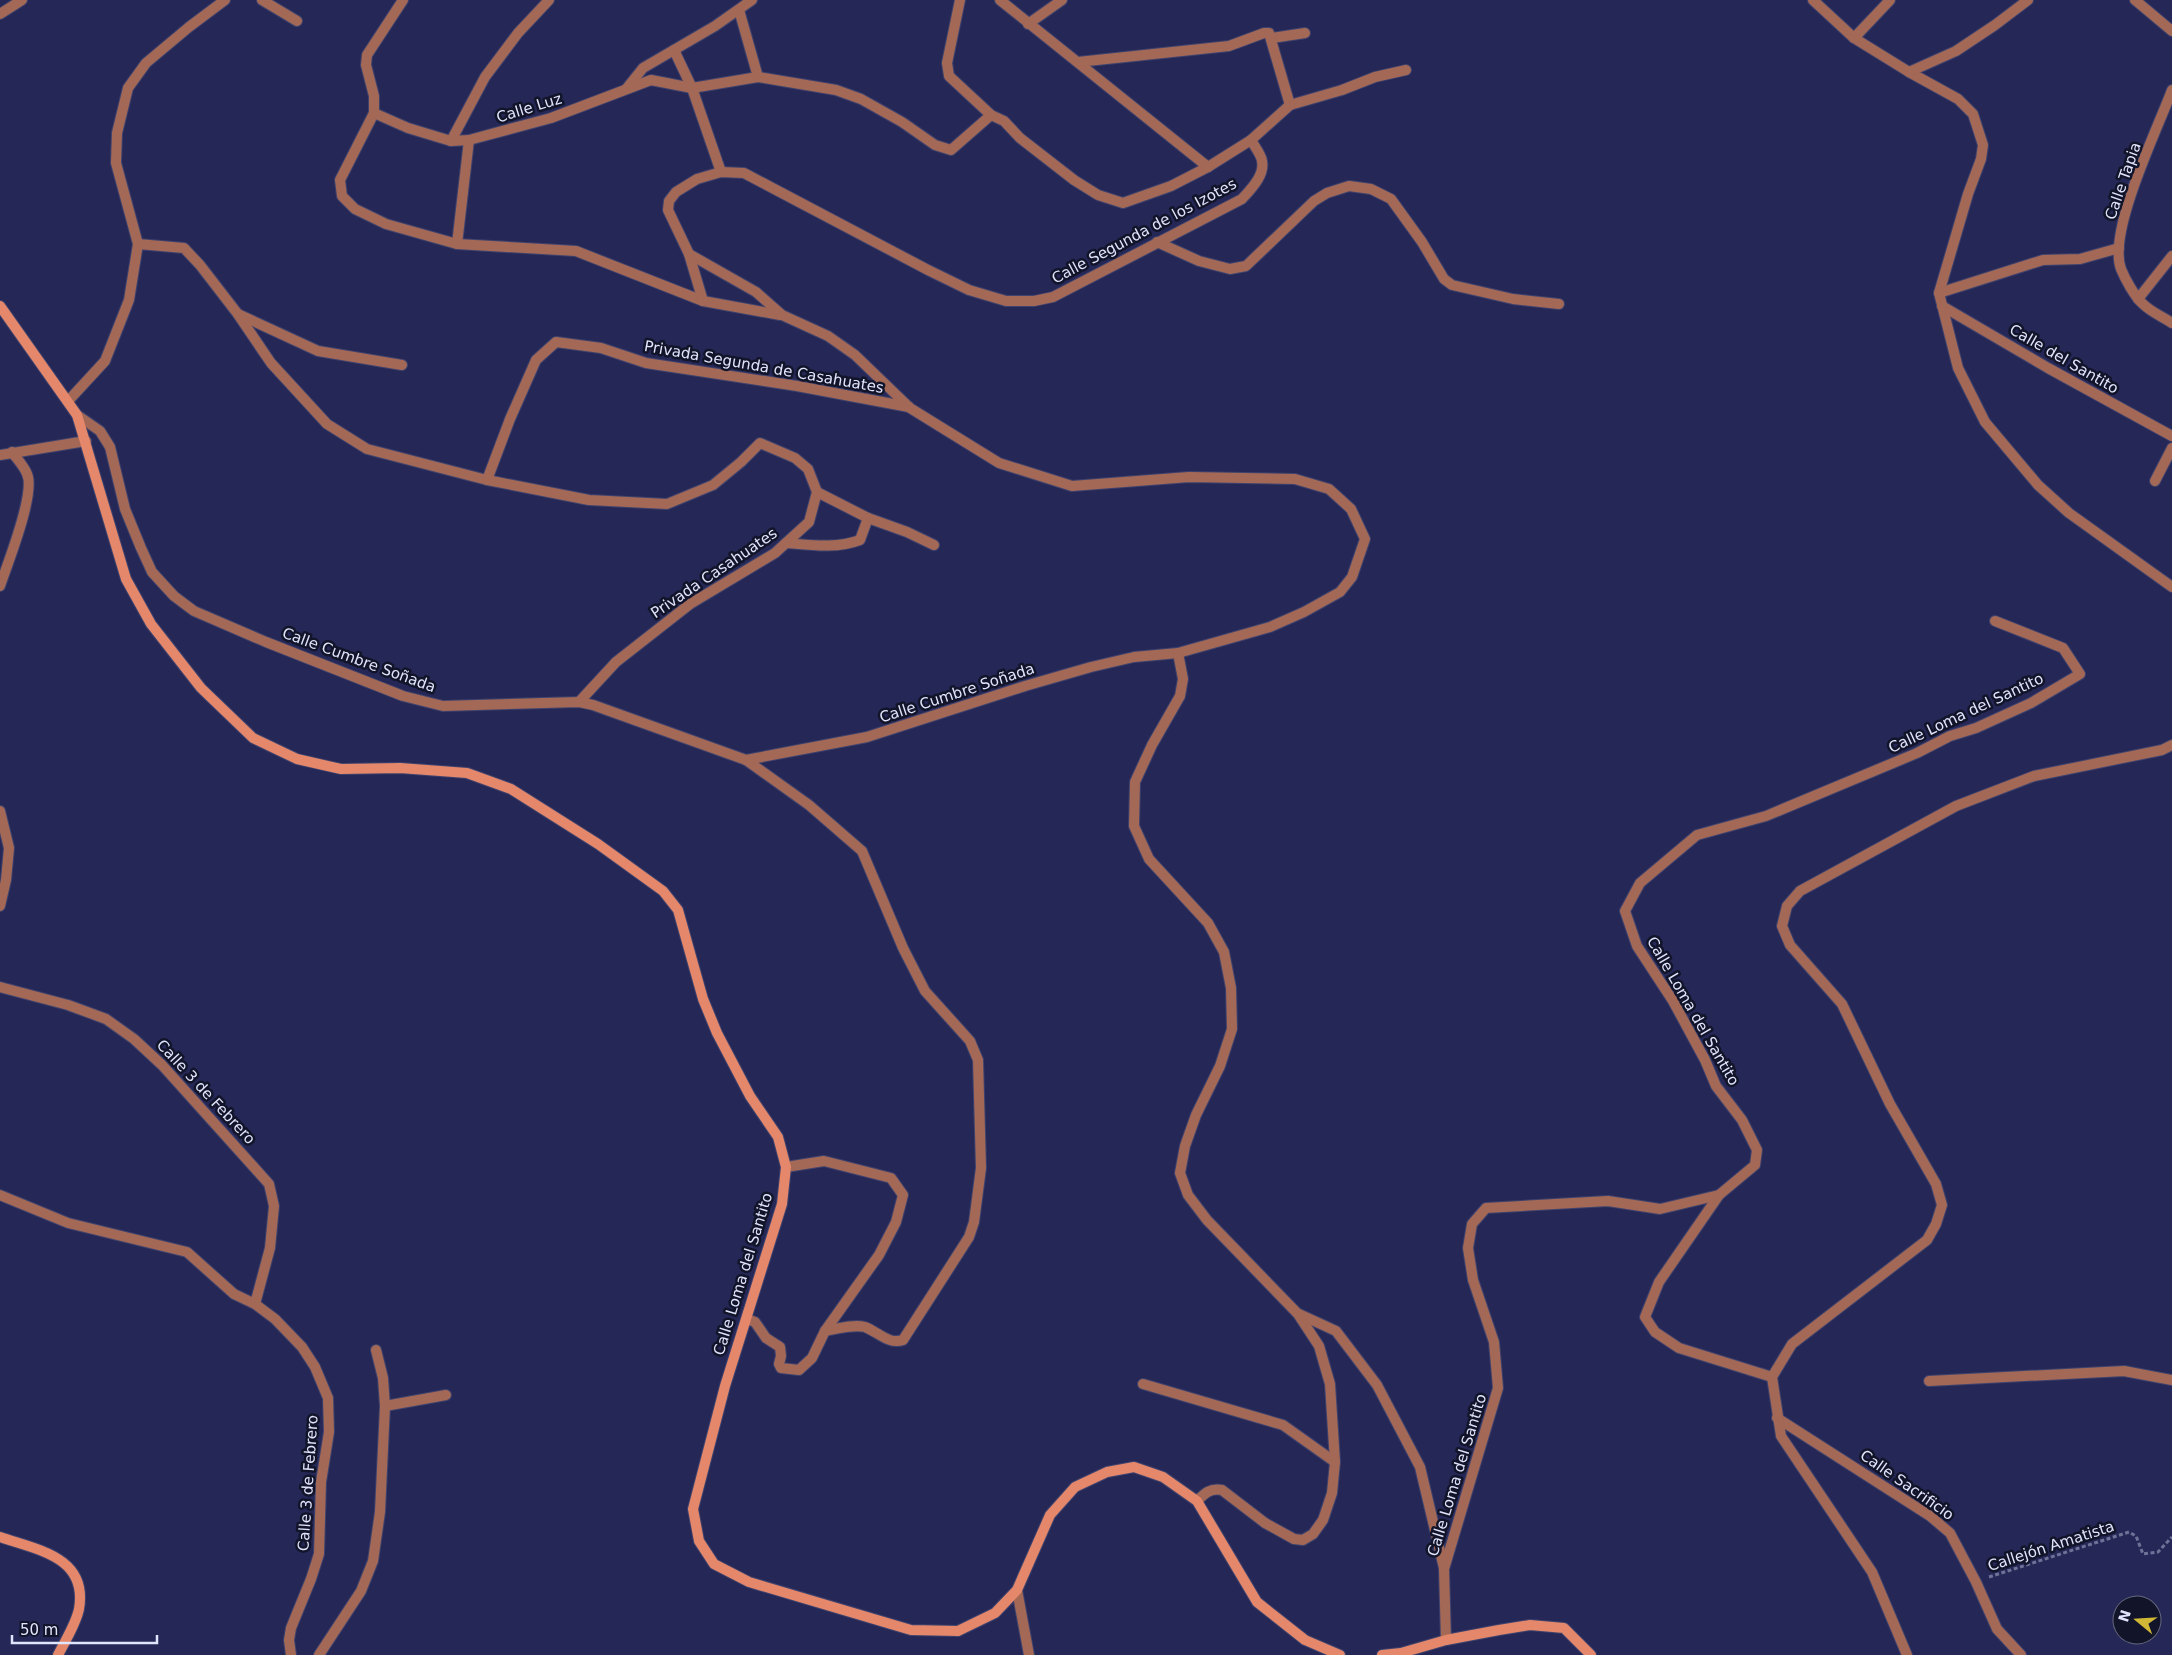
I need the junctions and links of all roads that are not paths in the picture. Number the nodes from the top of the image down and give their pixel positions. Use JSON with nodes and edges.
{"nodes":[{"id":1,"x":22,"y":0,"type":"edge"},
{"id":2,"x":225,"y":0,"type":"edge"},
{"id":3,"x":262,"y":0,"type":"edge"},
{"id":4,"x":402,"y":0,"type":"edge"},
{"id":5,"x":549,"y":0,"type":"edge"},
{"id":6,"x":752,"y":0,"type":"edge"},
{"id":7,"x":960,"y":0,"type":"edge"},
{"id":8,"x":1000,"y":0,"type":"edge"},
{"id":9,"x":1062,"y":0,"type":"edge"},
{"id":10,"x":1813,"y":0,"type":"edge"},
{"id":11,"x":1890,"y":0,"type":"edge"},
{"id":12,"x":2028,"y":0,"type":"edge"},
{"id":13,"x":2135,"y":0,"type":"edge"},
{"id":14,"x":739,"y":10,"type":"junction"},
{"id":15,"x":0,"y":14,"type":"edge"},
{"id":16,"x":297,"y":21,"type":"dead end"},
{"id":17,"x":1028,"y":24,"type":"junction"},
{"id":18,"x":2172,"y":31,"type":"edge"},
{"id":19,"x":1305,"y":33,"type":"dead end"},
{"id":20,"x":1270,"y":36,"type":"junction"},
{"id":21,"x":1854,"y":38,"type":"junction"},
{"id":22,"x":674,"y":50,"type":"junction"},
{"id":23,"x":1078,"y":62,"type":"junction"},
{"id":24,"x":1406,"y":70,"type":"dead end"},
{"id":25,"x":1909,"y":72,"type":"junction"},
{"id":26,"x":758,"y":77,"type":"junction"},
{"id":27,"x":692,"y":88,"type":"junction"},
{"id":28,"x":626,"y":90,"type":"junction"},
{"id":29,"x":2172,"y":90,"type":"edge"},
{"id":30,"x":1290,"y":106,"type":"junction"},
{"id":31,"x":374,"y":112,"type":"junction"},
{"id":32,"x":991,"y":114,"type":"junction"},
{"id":33,"x":469,"y":140,"type":"junction"},
{"id":34,"x":1250,"y":140,"type":"junction"},
{"id":35,"x":451,"y":141,"type":"junction"},
{"id":36,"x":1208,"y":167,"type":"junction"},
{"id":37,"x":721,"y":172,"type":"junction"},
{"id":38,"x":1157,"y":242,"type":"junction"},
{"id":39,"x":138,"y":244,"type":"junction"},
{"id":40,"x":457,"y":244,"type":"junction"},
{"id":41,"x":2119,"y":248,"type":"junction"},
{"id":42,"x":690,"y":254,"type":"junction"},
{"id":43,"x":2172,"y":256,"type":"edge"},
{"id":44,"x":1939,"y":293,"type":"junction"},
{"id":45,"x":2138,"y":299,"type":"junction"},
{"id":46,"x":703,"y":301,"type":"junction"},
{"id":47,"x":1559,"y":304,"type":"dead end"},
{"id":48,"x":0,"y":306,"type":"edge"},
{"id":49,"x":1942,"y":306,"type":"junction"},
{"id":50,"x":237,"y":313,"type":"junction"},
{"id":51,"x":782,"y":315,"type":"junction"},
{"id":52,"x":2172,"y":323,"type":"edge"},
{"id":53,"x":402,"y":365,"type":"dead end"},
{"id":54,"x":69,"y":400,"type":"junction"},
{"id":55,"x":910,"y":408,"type":"junction"},
{"id":56,"x":78,"y":415,"type":"junction"},
{"id":57,"x":2172,"y":436,"type":"edge"},
{"id":58,"x":86,"y":441,"type":"junction"},
{"id":59,"x":2172,"y":448,"type":"edge"},
{"id":60,"x":12,"y":452,"type":"junction"},
{"id":61,"x":0,"y":455,"type":"edge"},
{"id":62,"x":487,"y":480,"type":"junction"},
{"id":63,"x":2155,"y":481,"type":"dead end"},
{"id":64,"x":817,"y":492,"type":"junction"},
{"id":65,"x":868,"y":518,"type":"junction"},
{"id":66,"x":786,"y":543,"type":"junction"},
{"id":67,"x":934,"y":545,"type":"dead end"},
{"id":68,"x":0,"y":586,"type":"edge"},
{"id":69,"x":2172,"y":587,"type":"edge"},
{"id":70,"x":1995,"y":621,"type":"dead end"},
{"id":71,"x":1178,"y":653,"type":"junction"},
{"id":72,"x":579,"y":702,"type":"junction"},
{"id":73,"x":2172,"y":746,"type":"edge"},
{"id":74,"x":746,"y":760,"type":"junction"},
{"id":75,"x":0,"y":811,"type":"edge"},
{"id":76,"x":0,"y":906,"type":"edge"},
{"id":77,"x":0,"y":987,"type":"edge"},
{"id":78,"x":786,"y":1167,"type":"junction"},
{"id":79,"x":0,"y":1195,"type":"edge"},
{"id":80,"x":1719,"y":1195,"type":"junction"},
{"id":81,"x":255,"y":1304,"type":"junction"},
{"id":82,"x":1298,"y":1314,"type":"junction"},
{"id":83,"x":747,"y":1319,"type":"junction"},
{"id":84,"x":824,"y":1331,"type":"junction"},
{"id":85,"x":376,"y":1350,"type":"dead end"},
{"id":86,"x":1772,"y":1377,"type":"junction"},
{"id":87,"x":2172,"y":1380,"type":"edge"},
{"id":88,"x":1929,"y":1381,"type":"dead end"},
{"id":89,"x":1143,"y":1384,"type":"dead end"},
{"id":90,"x":446,"y":1394,"type":"dead end"},
{"id":91,"x":385,"y":1406,"type":"junction"},
{"id":92,"x":1777,"y":1418,"type":"junction"},
{"id":93,"x":1335,"y":1462,"type":"junction"},
{"id":94,"x":1197,"y":1501,"type":"junction"},
{"id":95,"x":0,"y":1537,"type":"edge"},
{"id":96,"x":1444,"y":1569,"type":"junction"},
{"id":97,"x":1018,"y":1590,"type":"junction"},
{"id":98,"x":1446,"y":1640,"type":"junction"},
{"id":99,"x":1384,"y":1654,"type":"edge"},
{"id":100,"x":58,"y":1655,"type":"edge"},
{"id":101,"x":291,"y":1655,"type":"edge"},
{"id":102,"x":320,"y":1655,"type":"edge"},
{"id":103,"x":1029,"y":1655,"type":"edge"},
{"id":104,"x":1340,"y":1655,"type":"edge"},
{"id":105,"x":1590,"y":1655,"type":"edge"},
{"id":106,"x":1907,"y":1655,"type":"edge"},
{"id":107,"x":2021,"y":1655,"type":"edge"}],
"edges":[{"from":1,"to":15,"type":"street"},
{"from":2,"to":39,"type":"street"},
{"from":3,"to":16,"type":"street"},
{"from":4,"to":31,"type":"street"},
{"from":5,"to":35,"type":"street"},
{"from":6,"to":14,"type":"street"},
{"from":7,"to":32,"type":"street","name":"Calle Segunda de los Izotes"},
{"from":8,"to":17,"type":"street"},
{"from":9,"to":17,"type":"street"},
{"from":10,"to":21,"type":"street"},
{"from":11,"to":21,"type":"street"},
{"from":12,"to":25,"type":"street"},
{"from":13,"to":18,"type":"street"},
{"from":14,"to":22,"type":"street"},
{"from":14,"to":26,"type":"street"},
{"from":17,"to":23,"type":"street"},
{"from":19,"to":20,"type":"street"},
{"from":20,"to":23,"type":"street"},
{"from":20,"to":30,"type":"street"},
{"from":21,"to":25,"type":"street"},
{"from":22,"to":27,"type":"street"},
{"from":22,"to":28,"type":"street"},
{"from":23,"to":36,"type":"street"},
{"from":24,"to":30,"type":"street"},
{"from":25,"to":44,"type":"street"},
{"from":26,"to":27,"type":"street"},
{"from":26,"to":32,"type":"street"},
{"from":27,"to":28,"type":"street","name":"Calle Luz"},
{"from":27,"to":37,"type":"street"},
{"from":28,"to":33,"type":"street","name":"Calle Luz"},
{"from":29,"to":41,"type":"street","name":"Calle Tapia"},
{"from":30,"to":34,"type":"street"},
{"from":31,"to":35,"type":"street","name":"Calle Luz"},
{"from":31,"to":40,"type":"street"},
{"from":32,"to":36,"type":"street","name":"Calle Segunda de los Izotes"},
{"from":33,"to":35,"type":"street","name":"Calle Luz"},
{"from":33,"to":40,"type":"street"},
{"from":34,"to":36,"type":"street","name":"Calle Segunda de los Izotes"},
{"from":34,"to":38,"type":"street","name":"Calle Segunda de los Izotes"},
{"from":37,"to":38,"type":"street","name":"Calle Segunda de los Izotes"},
{"from":37,"to":42,"type":"street","name":"Calle Segunda de los Izotes"},
{"from":38,"to":47,"type":"street"},
{"from":39,"to":50,"type":"street"},
{"from":39,"to":54,"type":"street"},
{"from":40,"to":46,"type":"street"},
{"from":41,"to":44,"type":"street"},
{"from":41,"to":45,"type":"street","name":"Calle Tapia"},
{"from":42,"to":46,"type":"street","name":"Calle Segunda de los Izotes"},
{"from":42,"to":51,"type":"street"},
{"from":43,"to":45,"type":"street"},
{"from":44,"to":49,"type":"street"},
{"from":45,"to":52,"type":"street","name":"Calle Tapia"},
{"from":46,"to":51,"type":"street"},
{"from":48,"to":54,"type":"main road","name":"Calle Loma del Santito"},
{"from":49,"to":57,"type":"street","name":"Calle del Santito"},
{"from":49,"to":69,"type":"street"},
{"from":50,"to":53,"type":"street"},
{"from":50,"to":62,"type":"street"},
{"from":51,"to":55,"type":"street"},
{"from":54,"to":56,"type":"main road","name":"Calle Loma del Santito"},
{"from":55,"to":62,"type":"street","name":"Privada Segunda de Casahuates"},
{"from":55,"to":71,"type":"street"},
{"from":56,"to":58,"type":"main road","name":"Calle Loma del Santito"},
{"from":56,"to":72,"type":"street","name":"Calle Cumbre Soñada"},
{"from":58,"to":60,"type":"street"},
{"from":58,"to":78,"type":"main road","name":"Calle Loma del Santito"},
{"from":59,"to":63,"type":"street"},
{"from":60,"to":61,"type":"street"},
{"from":60,"to":68,"type":"street"},
{"from":62,"to":64,"type":"street"},
{"from":64,"to":65,"type":"street"},
{"from":64,"to":66,"type":"street","name":"Privada Casahuates"},
{"from":65,"to":66,"type":"street"},
{"from":65,"to":67,"type":"street"},
{"from":66,"to":72,"type":"street","name":"Privada Casahuates"},
{"from":70,"to":80,"type":"street","name":"Calle Loma del Santito"},
{"from":71,"to":74,"type":"street","name":"Calle Cumbre Soñada"},
{"from":71,"to":82,"type":"street"},
{"from":72,"to":74,"type":"street","name":"Calle Cumbre Soñada"},
{"from":73,"to":86,"type":"street"},
{"from":74,"to":84,"type":"street","name":"Calle Cumbre Soñada"},
{"from":75,"to":76,"type":"street"},
{"from":77,"to":81,"type":"street","name":"Calle 3 de Febrero"},
{"from":78,"to":83,"type":"main road","name":"Calle Loma del Santito"},
{"from":78,"to":84,"type":"street"},
{"from":79,"to":81,"type":"street","name":"Calle 3 de Febrero"},
{"from":80,"to":86,"type":"street"},
{"from":80,"to":96,"type":"street","name":"Calle Loma del Santito"},
{"from":81,"to":101,"type":"street","name":"Calle 3 de Febrero"},
{"from":82,"to":93,"type":"street"},
{"from":82,"to":96,"type":"street"},
{"from":83,"to":84,"type":"street"},
{"from":83,"to":97,"type":"main road","name":"Calle Loma del Santito"},
{"from":85,"to":91,"type":"street"},
{"from":86,"to":92,"type":"street"},
{"from":87,"to":88,"type":"street"},
{"from":89,"to":93,"type":"street"},
{"from":90,"to":91,"type":"street"},
{"from":91,"to":102,"type":"street"},
{"from":92,"to":106,"type":"street"},
{"from":92,"to":107,"type":"street","name":"Calle Sacrificio"},
{"from":93,"to":94,"type":"street"},
{"from":94,"to":97,"type":"main road","name":"Calle Loma del Santito"},
{"from":94,"to":104,"type":"main road","name":"Calle Loma del Santito"},
{"from":95,"to":100,"type":"main road"},
{"from":96,"to":98,"type":"street","name":"Calle Loma del Santito"},
{"from":97,"to":103,"type":"street"},
{"from":98,"to":99,"type":"main road"},
{"from":98,"to":105,"type":"main road"}]}
